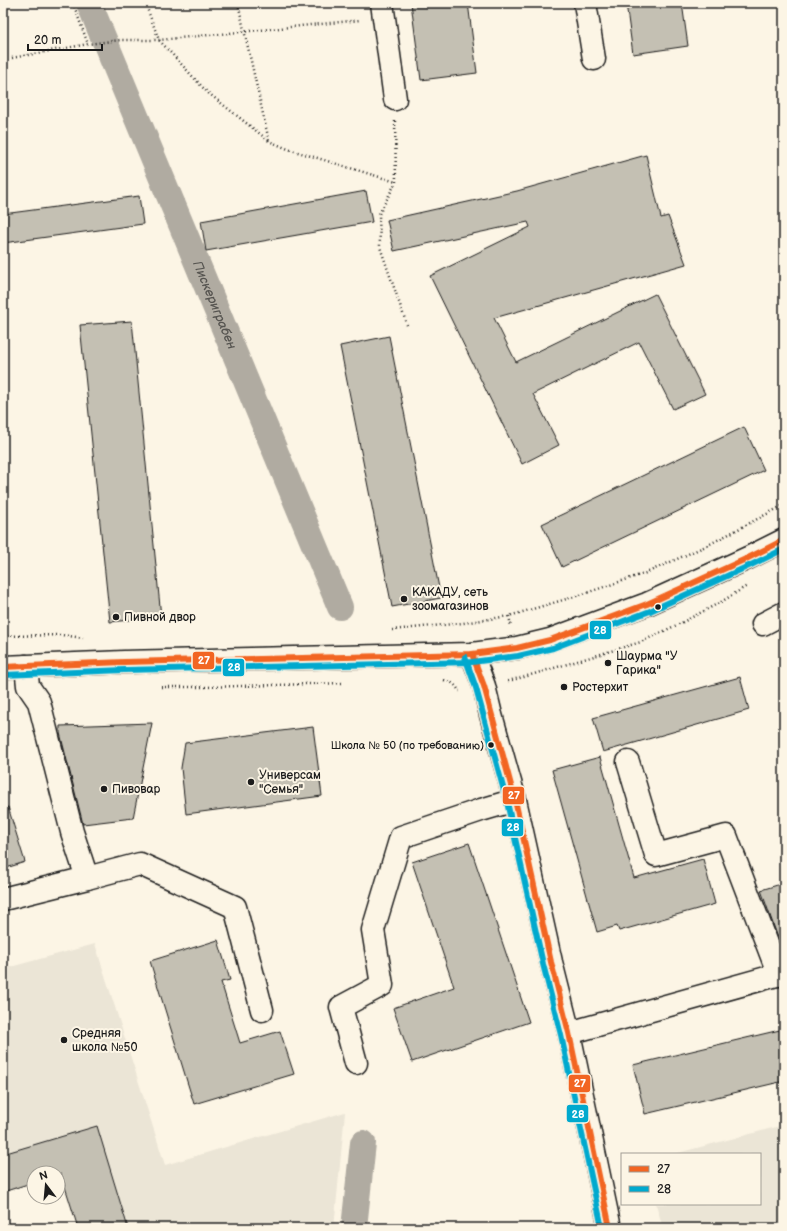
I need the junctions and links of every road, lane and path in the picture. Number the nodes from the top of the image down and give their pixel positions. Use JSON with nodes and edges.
{"nodes":[{"id":1,"x":73,"y":3,"type":"edge"},
{"id":2,"x":145,"y":3,"type":"edge"},
{"id":3,"x":238,"y":3,"type":"edge"},
{"id":4,"x":585,"y":3,"type":"edge"},
{"id":5,"x":383,"y":10,"type":"edge"},
{"id":6,"x":244,"y":32,"type":"junction"},
{"id":7,"x":159,"y":40,"type":"junction"},
{"id":8,"x":88,"y":44,"type":"junction"},
{"id":9,"x":12,"y":58,"type":"dead end"},
{"id":10,"x":594,"y":59,"type":"dead end"},
{"id":11,"x":395,"y":99,"type":"joint"},
{"id":12,"x":270,"y":142,"type":"junction"},
{"id":13,"x":396,"y":182,"type":"junction"},
{"id":14,"x":408,"y":328,"type":"dead end"},
{"id":15,"x":784,"y":505,"type":"edge"},
{"id":16,"x":784,"y":540,"type":"edge"},
{"id":17,"x":784,"y":613,"type":"edge"},
{"id":18,"x":763,"y":624,"type":"dead end"},
{"id":19,"x":388,"y":631,"type":"dead end"},
{"id":20,"x":3,"y":636,"type":"edge"},
{"id":21,"x":85,"y":638,"type":"dead end"},
{"id":22,"x":472,"y":654,"type":"junction"},
{"id":23,"x":26,"y":666,"type":"junction"},
{"id":24,"x":3,"y":667,"type":"edge"},
{"id":25,"x":628,"y":762,"type":"dead end"},
{"id":26,"x":515,"y":800,"type":"junction"},
{"id":27,"x":87,"y":878,"type":"junction"},
{"id":28,"x":3,"y":899,"type":"edge"},
{"id":29,"x":781,"y":974,"type":"edge"},
{"id":30,"x":262,"y":1010,"type":"dead end"},
{"id":31,"x":569,"y":1033,"type":"junction"},
{"id":32,"x":356,"y":1063,"type":"dead end"},
{"id":33,"x":610,"y":1228,"type":"edge"}],
"edges":[{"from":1,"to":8,"type":"path"},
{"from":2,"to":7,"type":"path"},
{"from":3,"to":6,"type":"path"},
{"from":4,"to":10,"type":"street"},
{"from":5,"to":6,"type":"path"},
{"from":5,"to":11,"type":"street"},
{"from":6,"to":7,"type":"path"},
{"from":6,"to":12,"type":"path"},
{"from":7,"to":8,"type":"path"},
{"from":7,"to":12,"type":"path"},
{"from":8,"to":9,"type":"path"},
{"from":11,"to":13,"type":"path"},
{"from":12,"to":13,"type":"path"},
{"from":13,"to":14,"type":"path"},
{"from":15,"to":19,"type":"path"},
{"from":16,"to":22,"type":"street"},
{"from":17,"to":18,"type":"street"},
{"from":20,"to":21,"type":"path"},
{"from":22,"to":23,"type":"street"},
{"from":22,"to":26,"type":"street"},
{"from":23,"to":24,"type":"street"},
{"from":23,"to":27,"type":"street"},
{"from":25,"to":29,"type":"street"},
{"from":26,"to":31,"type":"street"},
{"from":26,"to":32,"type":"street"},
{"from":27,"to":28,"type":"street"},
{"from":27,"to":30,"type":"street"},
{"from":29,"to":31,"type":"street"},
{"from":31,"to":33,"type":"street"}]}
